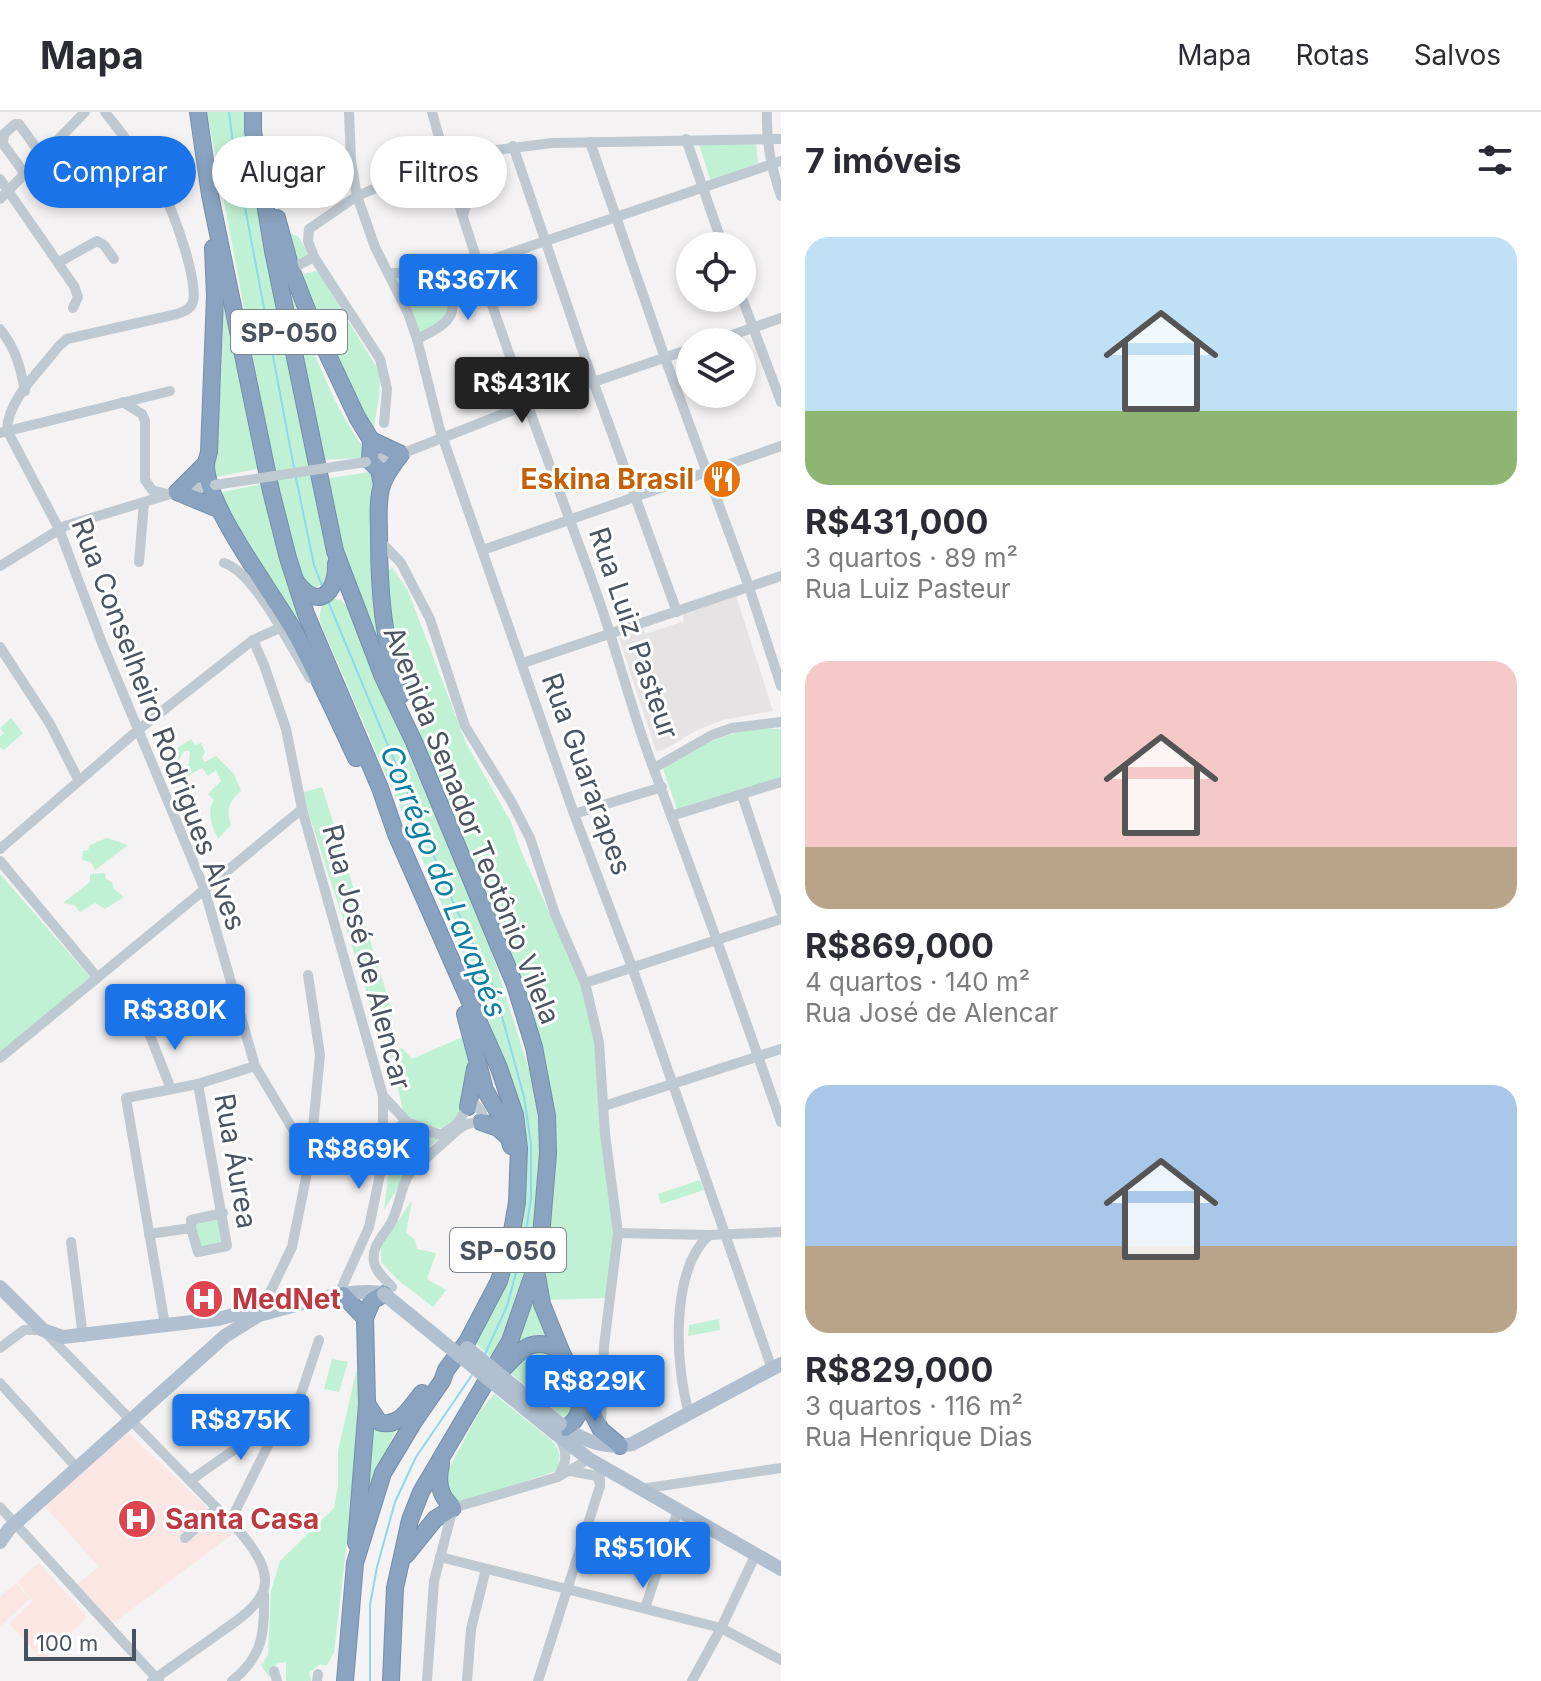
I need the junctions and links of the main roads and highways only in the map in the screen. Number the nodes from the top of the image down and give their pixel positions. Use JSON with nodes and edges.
{"nodes":[{"id":1,"x":198,"y":112,"type":"edge"},
{"id":2,"x":253,"y":112,"type":"edge"},
{"id":3,"x":254,"y":136,"type":"edge"},
{"id":4,"x":210,"y":195,"type":"junction"},
{"id":5,"x":266,"y":208,"type":"edge"},
{"id":6,"x":275,"y":208,"type":"edge"},
{"id":7,"x":371,"y":440,"type":"junction"},
{"id":8,"x":206,"y":463,"type":"junction"},
{"id":9,"x":382,"y":485,"type":"junction"},
{"id":10,"x":218,"y":509,"type":"junction"},
{"id":11,"x":335,"y":551,"type":"junction"},
{"id":12,"x":294,"y":579,"type":"junction"},
{"id":13,"x":414,"y":742,"type":"junction"},
{"id":14,"x":396,"y":834,"type":"junction"},
{"id":15,"x":442,"y":940,"type":"junction"},
{"id":16,"x":475,"y":1048,"type":"junction"},
{"id":17,"x":468,"y":1107,"type":"road end"},
{"id":18,"x":481,"y":1122,"type":"road end"},
{"id":19,"x":508,"y":1137,"type":"junction"},
{"id":20,"x":519,"y":1176,"type":"junction"},
{"id":21,"x":536,"y":1266,"type":"junction"},
{"id":22,"x":0,"y":1287,"type":"edge"},
{"id":23,"x":388,"y":1290,"type":"junction"},
{"id":24,"x":342,"y":1291,"type":"junction"},
{"id":25,"x":365,"y":1318,"type":"junction"},
{"id":26,"x":218,"y":1319,"type":"junction"},
{"id":27,"x":225,"y":1336,"type":"junction"},
{"id":28,"x":561,"y":1351,"type":"junction"},
{"id":29,"x":777,"y":1367,"type":"edge"},
{"id":30,"x":446,"y":1370,"type":"junction"},
{"id":31,"x":576,"y":1381,"type":"junction"},
{"id":32,"x":484,"y":1388,"type":"junction"},
{"id":33,"x":367,"y":1404,"type":"junction"},
{"id":34,"x":560,"y":1428,"type":"junction"},
{"id":35,"x":620,"y":1446,"type":"junction"},
{"id":36,"x":442,"y":1458,"type":"junction"},
{"id":37,"x":6,"y":1533,"type":"edge"},
{"id":38,"x":355,"y":1563,"type":"junction"},
{"id":39,"x":400,"y":1564,"type":"junction"},
{"id":40,"x":781,"y":1569,"type":"edge"},
{"id":41,"x":345,"y":1681,"type":"edge"},
{"id":42,"x":391,"y":1681,"type":"edge"}],
"edges":[{"from":1,"to":4,"type":"highway","number":"SP-050"},
{"from":2,"to":3,"type":"highway","name":"Avenida Senador Teotônio Vilela","number":"SP-050"},
{"from":4,"to":8,"type":"highway"},
{"from":4,"to":12,"type":"highway","number":"SP-050"},
{"from":5,"to":11,"type":"highway","name":"Avenida Senador Teotônio Vilela","number":"SP-050"},
{"from":6,"to":7,"type":"highway"},
{"from":7,"to":9,"type":"highway"},
{"from":7,"to":9,"type":"highway"},
{"from":8,"to":10,"type":"highway"},
{"from":8,"to":10,"type":"highway"},
{"from":9,"to":13,"type":"highway"},
{"from":10,"to":14,"type":"highway"},
{"from":11,"to":12,"type":"highway"},
{"from":11,"to":13,"type":"highway","name":"Avenida Senador Teotônio Vilela","number":"SP-050"},
{"from":12,"to":14,"type":"highway","number":"SP-050"},
{"from":13,"to":21,"type":"highway","name":"Avenida Senador Teotônio Vilela","number":"SP-050"},
{"from":14,"to":15,"type":"highway","number":"SP-050"},
{"from":15,"to":16,"type":"highway"},
{"from":15,"to":20,"type":"highway","number":"SP-050"},
{"from":16,"to":17,"type":"highway"},
{"from":16,"to":19,"type":"highway"},
{"from":18,"to":19,"type":"highway"},
{"from":19,"to":20,"type":"highway"},
{"from":20,"to":30,"type":"highway","number":"SP-050"},
{"from":21,"to":28,"type":"highway"},
{"from":21,"to":32,"type":"highway","name":"Avenida Senador Teotônio Vilela","number":"SP-050"},
{"from":22,"to":26,"type":"main road"},
{"from":23,"to":24,"type":"main road"},
{"from":23,"to":25,"type":"highway"},
{"from":23,"to":34,"type":"main road","bridge":true},
{"from":24,"to":25,"type":"highway"},
{"from":24,"to":26,"type":"main road"},
{"from":24,"to":27,"type":"main road"},
{"from":25,"to":33,"type":"highway"},
{"from":26,"to":27,"type":"main road"},
{"from":27,"to":37,"type":"main road"},
{"from":28,"to":31,"type":"highway"},
{"from":28,"to":32,"type":"highway"},
{"from":29,"to":35,"type":"main road"},
{"from":30,"to":33,"type":"highway"},
{"from":30,"to":38,"type":"highway","number":"SP-050"},
{"from":31,"to":34,"type":"highway"},
{"from":31,"to":35,"type":"highway"},
{"from":32,"to":36,"type":"highway","name":"Avenida Senador Teotônio Vilela","number":"SP-050"},
{"from":33,"to":38,"type":"highway"},
{"from":34,"to":35,"type":"main road"},
{"from":34,"to":40,"type":"main road"},
{"from":36,"to":39,"type":"highway","name":"Avenida Senador Teotônio Vilela","number":"SP-050"},
{"from":36,"to":39,"type":"highway"},
{"from":38,"to":41,"type":"highway","number":"SP-050"},
{"from":39,"to":42,"type":"highway","name":"Avenida Senador Teotônio Vilela","number":"SP-050"}]}
